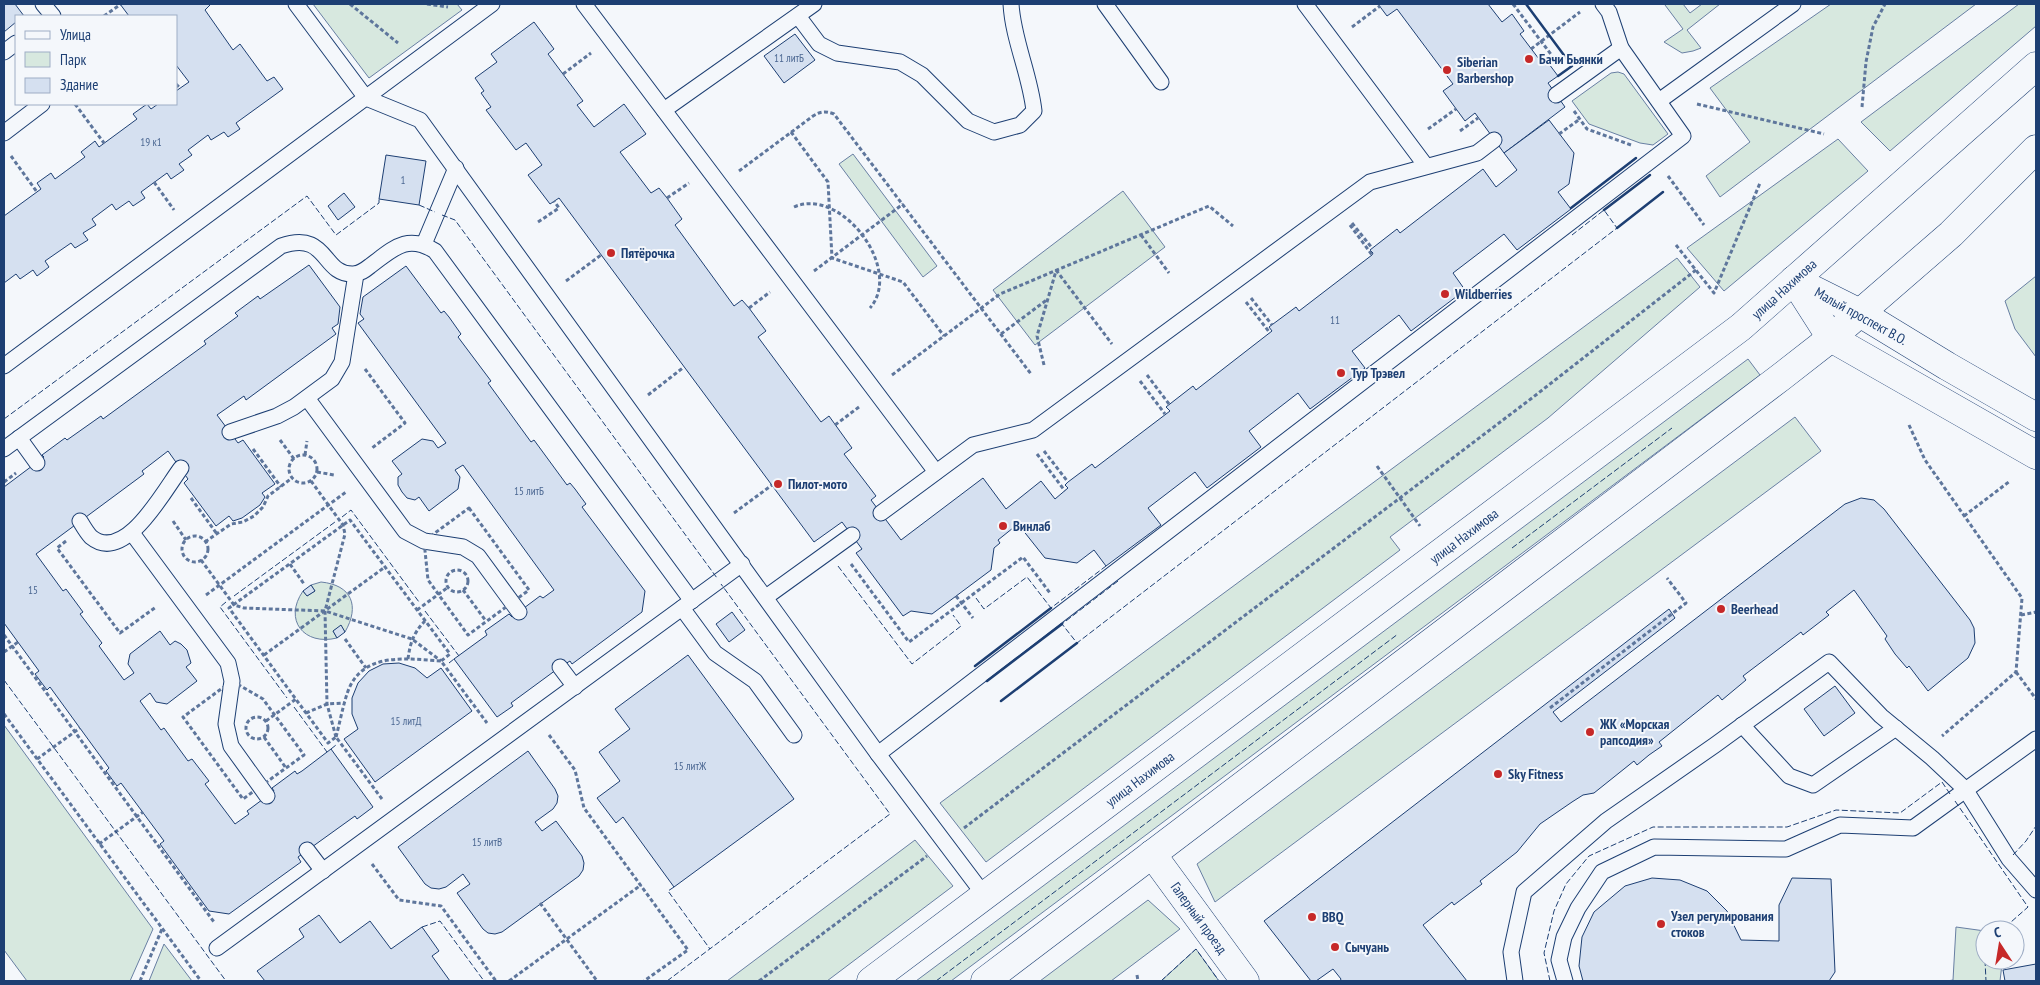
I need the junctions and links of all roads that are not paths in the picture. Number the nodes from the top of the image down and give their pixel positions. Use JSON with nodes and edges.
{"nodes":[{"id":1,"x":296,"y":4,"type":"edge"},
{"id":2,"x":492,"y":4,"type":"edge"},
{"id":3,"x":584,"y":4,"type":"edge"},
{"id":4,"x":814,"y":4,"type":"edge"},
{"id":5,"x":1010,"y":4,"type":"edge"},
{"id":6,"x":1106,"y":4,"type":"edge"},
{"id":7,"x":1305,"y":4,"type":"edge"},
{"id":8,"x":1603,"y":4,"type":"edge"},
{"id":9,"x":1793,"y":4,"type":"edge"},
{"id":10,"x":798,"y":16,"type":"junction"},
{"id":11,"x":15,"y":44,"type":"edge"},
{"id":12,"x":1621,"y":48,"type":"junction"},
{"id":13,"x":4,"y":52,"type":"edge"},
{"id":14,"x":2036,"y":66,"type":"edge"},
{"id":15,"x":1161,"y":82,"type":"dead end"},
{"id":16,"x":1558,"y":93,"type":"road end"},
{"id":17,"x":366,"y":98,"type":"junction"},
{"id":18,"x":1662,"y":99,"type":"junction"},
{"id":19,"x":41,"y":105,"type":"edge"},
{"id":20,"x":664,"y":110,"type":"junction"},
{"id":21,"x":4,"y":133,"type":"edge"},
{"id":22,"x":1494,"y":140,"type":"dead end"},
{"id":23,"x":2036,"y":149,"type":"edge"},
{"id":24,"x":1426,"y":166,"type":"junction"},
{"id":25,"x":456,"y":168,"type":"junction"},
{"id":26,"x":424,"y":244,"type":"junction"},
{"id":27,"x":356,"y":274,"type":"junction"},
{"id":28,"x":1794,"y":280,"type":"junction"},
{"id":29,"x":1860,"y":313,"type":"junction"},
{"id":30,"x":1831,"y":338,"type":"junction"},
{"id":31,"x":4,"y":366,"type":"edge"},
{"id":32,"x":307,"y":398,"type":"junction"},
{"id":33,"x":2036,"y":417,"type":"edge"},
{"id":34,"x":234,"y":430,"type":"road end"},
{"id":35,"x":19,"y":438,"type":"junction"},
{"id":36,"x":4,"y":449,"type":"edge"},
{"id":37,"x":2036,"y":455,"type":"edge"},
{"id":38,"x":37,"y":463,"type":"dead end"},
{"id":39,"x":178,"y":472,"type":"road end"},
{"id":40,"x":936,"y":472,"type":"junction"},
{"id":41,"x":881,"y":513,"type":"dead end"},
{"id":42,"x":82,"y":524,"type":"road end"},
{"id":43,"x":132,"y":533,"type":"junction"},
{"id":44,"x":852,"y":535,"type":"dead end"},
{"id":45,"x":742,"y":564,"type":"junction"},
{"id":46,"x":766,"y":598,"type":"junction"},
{"id":47,"x":687,"y":605,"type":"junction"},
{"id":48,"x":516,"y":607,"type":"road end"},
{"id":49,"x":560,"y":667,"type":"dead end"},
{"id":50,"x":575,"y":687,"type":"junction"},
{"id":51,"x":1742,"y":725,"type":"junction"},
{"id":52,"x":1896,"y":728,"type":"junction"},
{"id":53,"x":794,"y":735,"type":"dead end"},
{"id":54,"x":2036,"y":738,"type":"edge"},
{"id":55,"x":878,"y":754,"type":"junction"},
{"id":56,"x":1965,"y":790,"type":"junction"},
{"id":57,"x":264,"y":791,"type":"road end"},
{"id":58,"x":307,"y":850,"type":"dead end"},
{"id":59,"x":1152,"y":854,"type":"junction"},
{"id":60,"x":323,"y":871,"type":"junction"},
{"id":61,"x":2036,"y":890,"type":"edge"},
{"id":62,"x":985,"y":896,"type":"junction"},
{"id":63,"x":223,"y":945,"type":"road end"},
{"id":64,"x":871,"y":981,"type":"edge"},
{"id":65,"x":985,"y":981,"type":"edge"},
{"id":66,"x":1245,"y":981,"type":"edge"},
{"id":67,"x":1515,"y":981,"type":"edge"},
{"id":68,"x":1565,"y":981,"type":"edge"}],
"edges":[{"from":1,"to":17,"type":"lane"},
{"from":2,"to":17,"type":"lane"},
{"from":3,"to":20,"type":"lane"},
{"from":4,"to":10,"type":"lane"},
{"from":5,"to":10,"type":"lane"},
{"from":6,"to":15,"type":"lane"},
{"from":7,"to":24,"type":"lane"},
{"from":8,"to":12,"type":"lane"},
{"from":9,"to":18,"type":"lane"},
{"from":10,"to":20,"type":"lane"},
{"from":11,"to":13,"type":"lane"},
{"from":12,"to":16,"type":"lane"},
{"from":12,"to":18,"type":"lane"},
{"from":14,"to":28,"type":"main road","name":"улица Нахимова"},
{"from":17,"to":25,"type":"lane"},
{"from":17,"to":31,"type":"lane"},
{"from":18,"to":55,"type":"lane"},
{"from":19,"to":21,"type":"lane"},
{"from":20,"to":40,"type":"lane"},
{"from":22,"to":24,"type":"lane"},
{"from":23,"to":29,"type":"main road"},
{"from":24,"to":40,"type":"lane"},
{"from":25,"to":26,"type":"lane"},
{"from":25,"to":45,"type":"lane"},
{"from":26,"to":27,"type":"lane"},
{"from":26,"to":47,"type":"lane"},
{"from":27,"to":32,"type":"lane"},
{"from":27,"to":35,"type":"lane"},
{"from":28,"to":29,"type":"main road","name":"Малый проспект В.О."},
{"from":28,"to":30,"type":"main road","name":"Малый проспект В.О."},
{"from":28,"to":62,"type":"main road","name":"улица Нахимова"},
{"from":29,"to":30,"type":"main road"},
{"from":29,"to":33,"type":"main road","name":"Малый проспект В.О."},
{"from":30,"to":37,"type":"main road","name":"Малый проспект В.О."},
{"from":30,"to":59,"type":"main road"},
{"from":32,"to":34,"type":"lane"},
{"from":32,"to":48,"type":"lane"},
{"from":35,"to":36,"type":"lane"},
{"from":35,"to":38,"type":"lane"},
{"from":39,"to":43,"type":"lane"},
{"from":40,"to":41,"type":"lane"},
{"from":42,"to":43,"type":"lane"},
{"from":43,"to":57,"type":"lane"},
{"from":44,"to":46,"type":"lane"},
{"from":45,"to":46,"type":"lane"},
{"from":45,"to":47,"type":"lane"},
{"from":46,"to":55,"type":"lane"},
{"from":47,"to":50,"type":"lane"},
{"from":47,"to":53,"type":"lane"},
{"from":49,"to":50,"type":"lane"},
{"from":50,"to":60,"type":"lane"},
{"from":51,"to":52,"type":"lane"},
{"from":51,"to":52,"type":"lane"},
{"from":51,"to":67,"type":"lane"},
{"from":52,"to":56,"type":"lane"},
{"from":54,"to":56,"type":"lane"},
{"from":55,"to":62,"type":"lane"},
{"from":56,"to":61,"type":"lane"},
{"from":56,"to":68,"type":"lane"},
{"from":58,"to":60,"type":"lane"},
{"from":59,"to":65,"type":"main road"},
{"from":59,"to":66,"type":"main road","name":"Галерный проезд"},
{"from":60,"to":63,"type":"lane"},
{"from":62,"to":64,"type":"main road","name":"улица Нахимова"}]}
